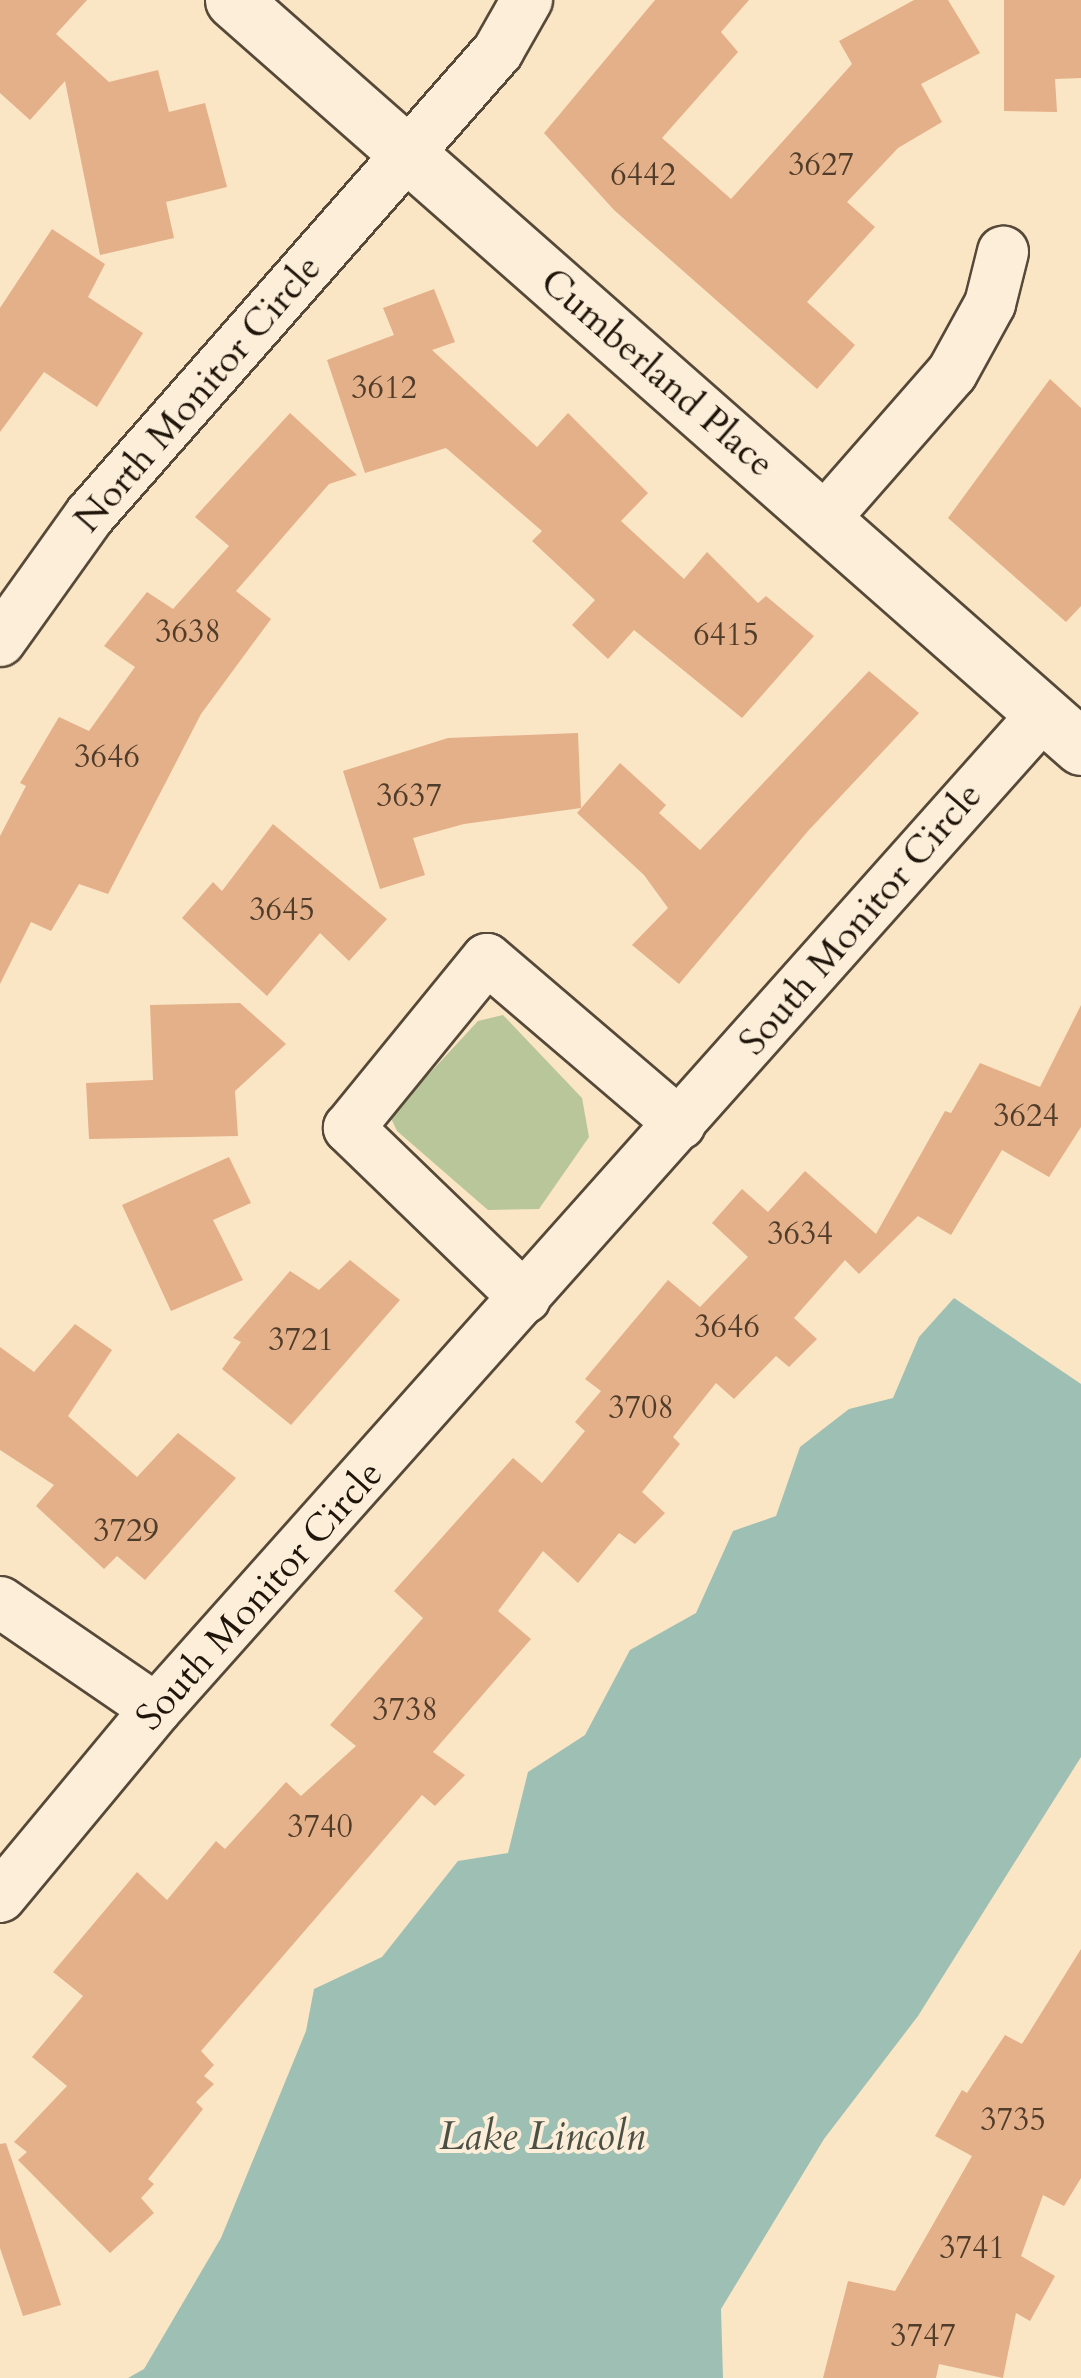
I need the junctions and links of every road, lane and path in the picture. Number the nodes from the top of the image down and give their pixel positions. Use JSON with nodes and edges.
{"nodes":[{"id":1,"x":233,"y":0,"type":"edge"},
{"id":2,"x":527,"y":0,"type":"edge"},
{"id":3,"x":407,"y":154,"type":"junction"},
{"id":4,"x":1003,"y":252,"type":"dead end"},
{"id":5,"x":824,"y":519,"type":"junction"},
{"id":6,"x":0,"y":641,"type":"edge"},
{"id":7,"x":1062,"y":730,"type":"edge"},
{"id":8,"x":680,"y":1124,"type":"junction"},
{"id":9,"x":526,"y":1298,"type":"junction"},
{"id":10,"x":0,"y":1602,"type":"edge"},
{"id":11,"x":156,"y":1709,"type":"junction"},
{"id":12,"x":0,"y":1897,"type":"edge"}],
"edges":[{"from":1,"to":3,"type":"street","name":"Cumberland Place"},
{"from":2,"to":3,"type":"street","name":"North Monitor Circle"},
{"from":3,"to":5,"type":"street","name":"Cumberland Place"},
{"from":3,"to":6,"type":"street","name":"North Monitor Circle"},
{"from":4,"to":5,"type":"street"},
{"from":5,"to":7,"type":"street","name":"Cumberland Place"},
{"from":7,"to":8,"type":"street","name":"South Monitor Circle"},
{"from":8,"to":9,"type":"street","name":"South Monitor Circle"},
{"from":8,"to":9,"type":"street"},
{"from":9,"to":11,"type":"street","name":"South Monitor Circle"},
{"from":10,"to":11,"type":"street"},
{"from":11,"to":12,"type":"street","name":"South Monitor Circle"}]}
